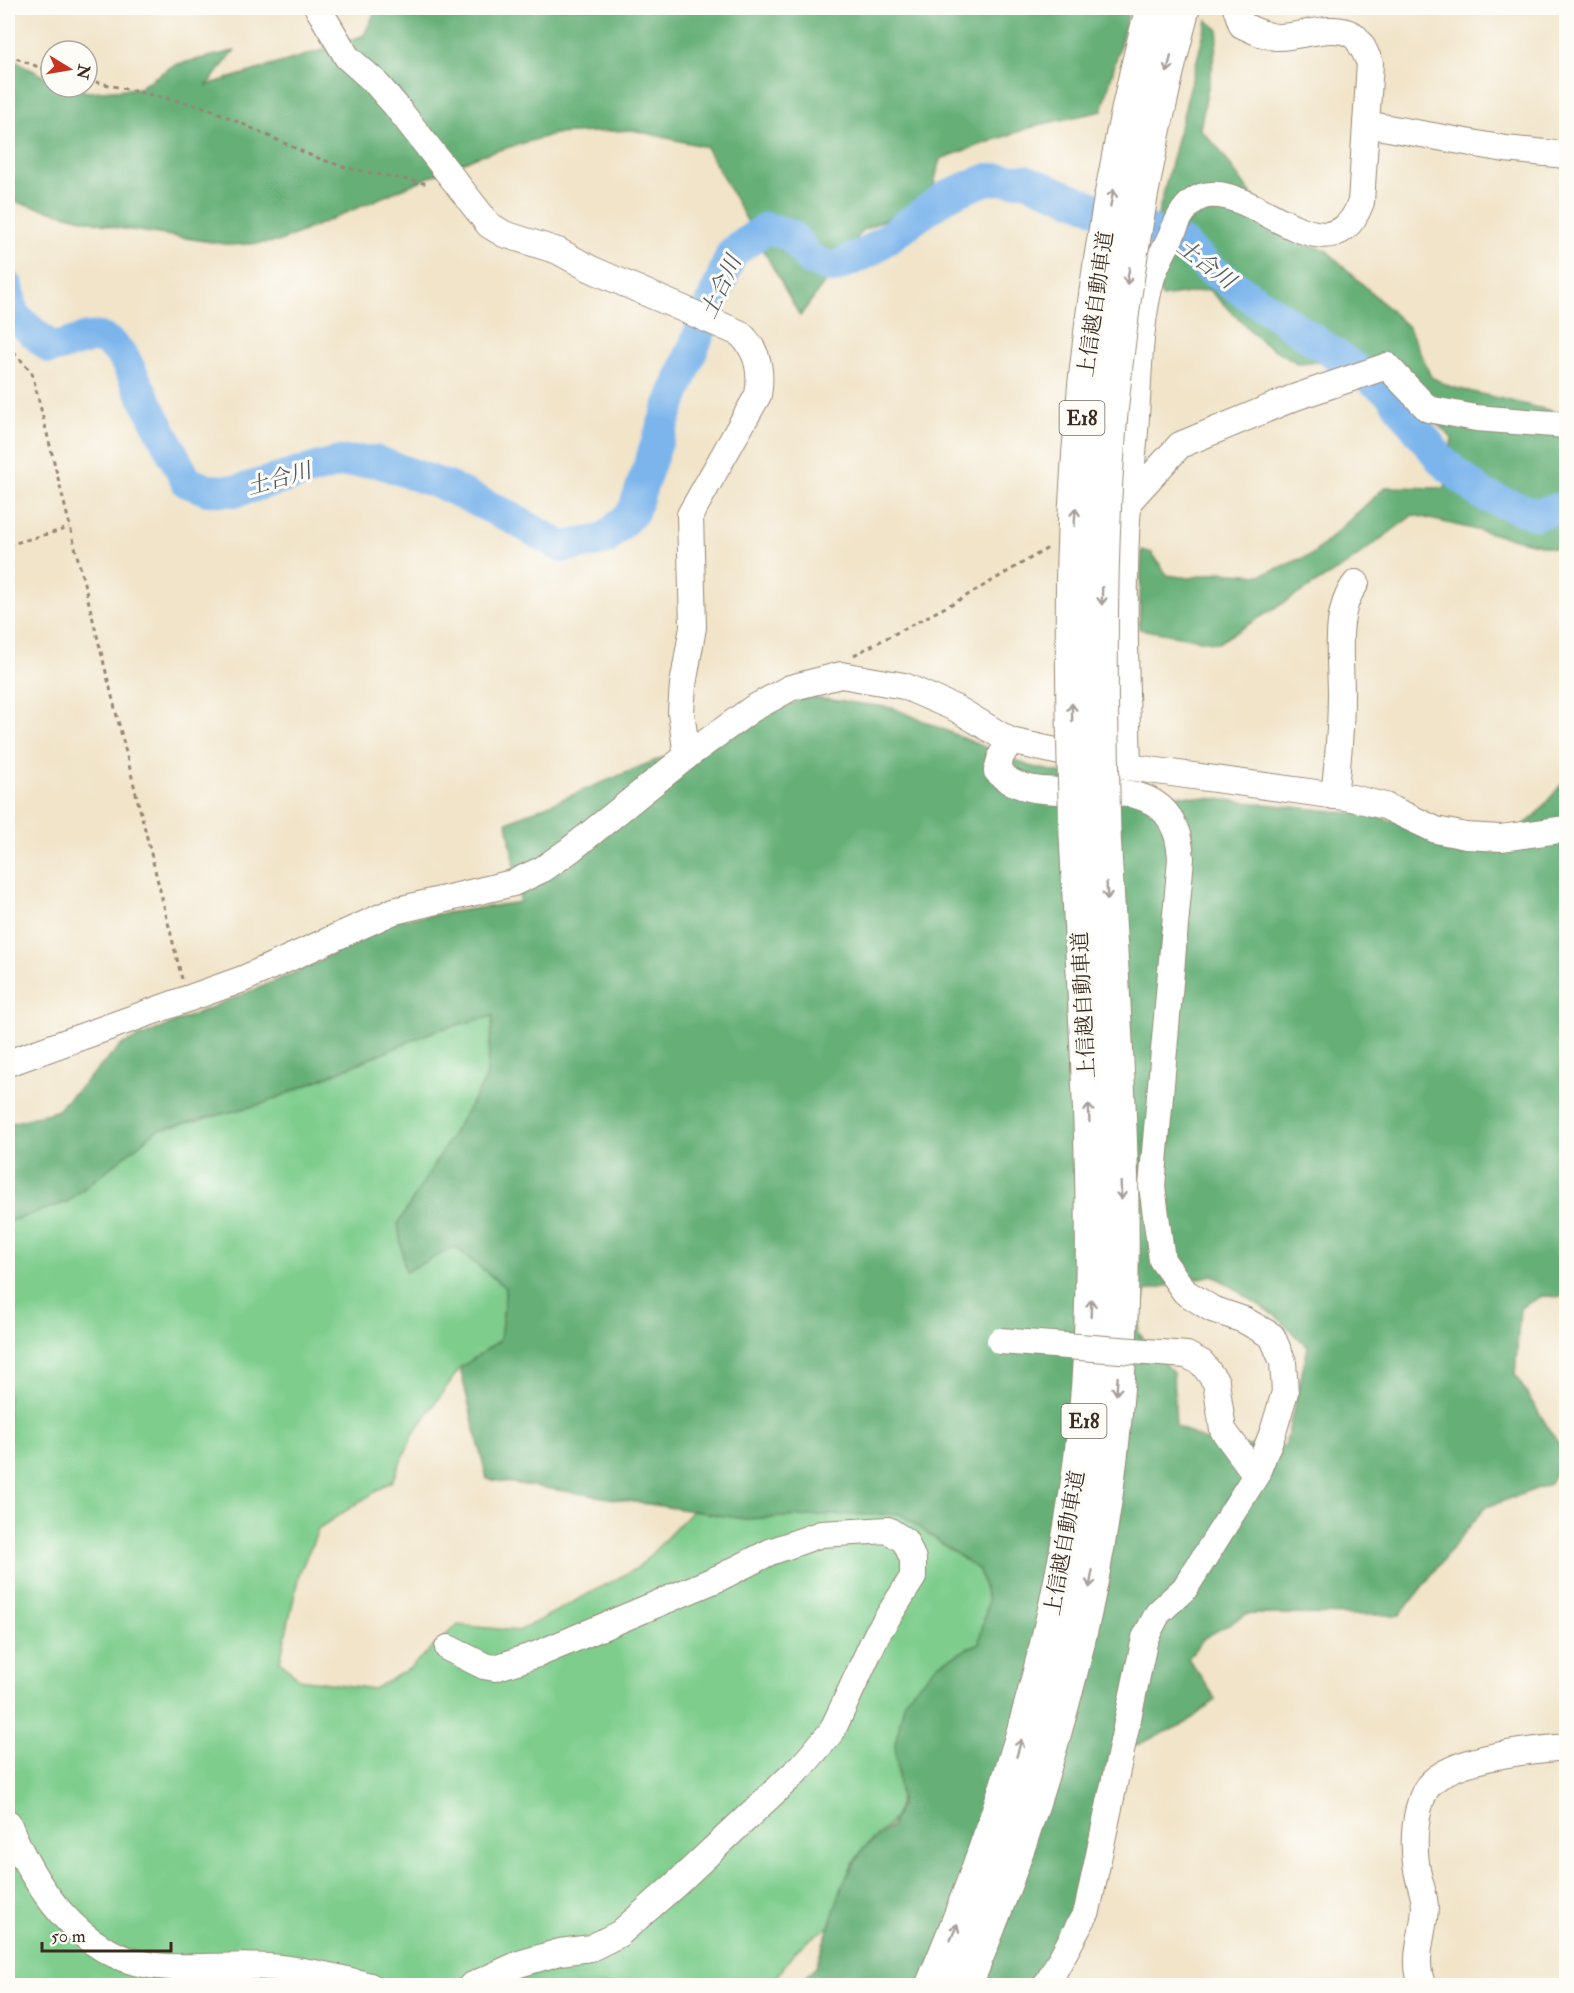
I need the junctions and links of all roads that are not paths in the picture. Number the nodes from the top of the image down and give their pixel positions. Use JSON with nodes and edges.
{"nodes":[{"id":1,"x":318,"y":8,"type":"edge"},
{"id":2,"x":1152,"y":8,"type":"edge"},
{"id":3,"x":1183,"y":8,"type":"edge"},
{"id":4,"x":1236,"y":8,"type":"edge"},
{"id":5,"x":1366,"y":124,"type":"junction"},
{"id":6,"x":1566,"y":155,"type":"edge"},
{"id":7,"x":1566,"y":425,"type":"edge"},
{"id":8,"x":1129,"y":501,"type":"junction"},
{"id":9,"x":1356,"y":582,"type":"dead end"},
{"id":10,"x":1010,"y":741,"type":"junction"},
{"id":11,"x":687,"y":756,"type":"junction"},
{"id":12,"x":1128,"y":767,"type":"junction"},
{"id":13,"x":1334,"y":796,"type":"junction"},
{"id":14,"x":1566,"y":829,"type":"edge"},
{"id":15,"x":1090,"y":833,"type":"junction"},
{"id":16,"x":8,"y":1063,"type":"edge"},
{"id":17,"x":1000,"y":1341,"type":"dead end"},
{"id":18,"x":1256,"y":1475,"type":"junction"},
{"id":19,"x":448,"y":1648,"type":"dead end"},
{"id":20,"x":1566,"y":1747,"type":"edge"},
{"id":21,"x":8,"y":1823,"type":"edge"},
{"id":22,"x":370,"y":1986,"type":"edge"},
{"id":23,"x":471,"y":1986,"type":"edge"},
{"id":24,"x":932,"y":1986,"type":"edge"},
{"id":25,"x":965,"y":1986,"type":"edge"},
{"id":26,"x":1046,"y":1986,"type":"edge"},
{"id":27,"x":1423,"y":1986,"type":"edge"}],
"edges":[{"from":1,"to":11,"type":"street"},
{"from":15,"to":2,"type":"highway","name":"上信越自動車道","number":"E18","one_way":true,"bridge":true},
{"from":3,"to":15,"type":"highway","name":"上信越自動車道","number":"E18","one_way":true,"bridge":true},
{"from":4,"to":5,"type":"street"},
{"from":5,"to":6,"type":"street"},
{"from":5,"to":8,"type":"street"},
{"from":7,"to":8,"type":"street"},
{"from":8,"to":12,"type":"street"},
{"from":9,"to":13,"type":"street"},
{"from":10,"to":11,"type":"street"},
{"from":10,"to":12,"type":"street"},
{"from":10,"to":18,"type":"street"},
{"from":11,"to":16,"type":"street"},
{"from":12,"to":13,"type":"street"},
{"from":13,"to":14,"type":"street"},
{"from":24,"to":15,"type":"highway","name":"上信越自動車道","number":"E18","one_way":true},
{"from":15,"to":25,"type":"highway","name":"上信越自動車道","number":"E18","one_way":true},
{"from":17,"to":18,"type":"street","bridge":true},
{"from":18,"to":26,"type":"street"},
{"from":19,"to":23,"type":"street"},
{"from":20,"to":27,"type":"street"},
{"from":21,"to":22,"type":"street"}]}
